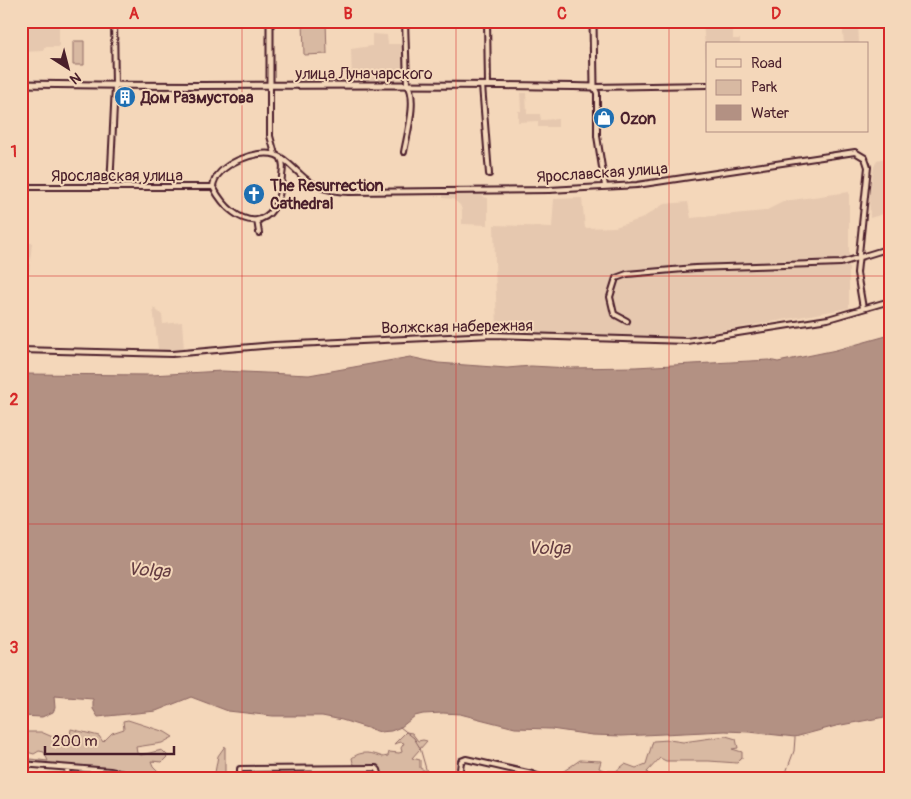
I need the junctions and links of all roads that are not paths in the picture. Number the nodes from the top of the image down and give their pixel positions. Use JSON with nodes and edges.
{"nodes":[{"id":1,"x":114,"y":21,"type":"edge"},
{"id":2,"x":270,"y":21,"type":"edge"},
{"id":3,"x":405,"y":21,"type":"edge"},
{"id":4,"x":487,"y":21,"type":"edge"},
{"id":5,"x":592,"y":21,"type":"edge"},
{"id":6,"x":21,"y":84,"type":"edge"},
{"id":7,"x":407,"y":84,"type":"junction"},
{"id":8,"x":485,"y":85,"type":"junction"},
{"id":9,"x":706,"y":85,"type":"edge"},
{"id":10,"x":115,"y":86,"type":"junction"},
{"id":11,"x":270,"y":86,"type":"junction"},
{"id":12,"x":594,"y":87,"type":"junction"},
{"id":13,"x":404,"y":152,"type":"dead end"},
{"id":14,"x":275,"y":154,"type":"junction"},
{"id":15,"x":280,"y":157,"type":"junction"},
{"id":16,"x":489,"y":174,"type":"dead end"},
{"id":17,"x":605,"y":186,"type":"junction"},
{"id":18,"x":110,"y":187,"type":"junction"},
{"id":19,"x":213,"y":187,"type":"junction"},
{"id":20,"x":21,"y":188,"type":"edge"},
{"id":21,"x":257,"y":220,"type":"junction"},
{"id":22,"x":259,"y":233,"type":"dead end"},
{"id":23,"x":890,"y":248,"type":"edge"},
{"id":24,"x":858,"y":257,"type":"junction"},
{"id":25,"x":890,"y":301,"type":"edge"},
{"id":26,"x":863,"y":308,"type":"junction"},
{"id":27,"x":627,"y":321,"type":"dead end"},
{"id":28,"x":21,"y":350,"type":"edge"},
{"id":29,"x":21,"y":764,"type":"edge"},
{"id":30,"x":67,"y":768,"type":"junction"},
{"id":31,"x":68,"y":778,"type":"edge"},
{"id":32,"x":141,"y":778,"type":"edge"},
{"id":33,"x":240,"y":778,"type":"edge"},
{"id":34,"x":380,"y":778,"type":"edge"},
{"id":35,"x":460,"y":778,"type":"edge"},
{"id":36,"x":543,"y":778,"type":"edge"}],
"edges":[{"from":1,"to":10,"type":"street"},
{"from":2,"to":11,"type":"street"},
{"from":3,"to":7,"type":"street"},
{"from":4,"to":8,"type":"street"},
{"from":5,"to":12,"type":"street"},
{"from":6,"to":10,"type":"street","name":"улица Луначарского"},
{"from":7,"to":8,"type":"street","name":"улица Луначарского"},
{"from":7,"to":11,"type":"street","name":"улица Луначарского"},
{"from":7,"to":13,"type":"street"},
{"from":8,"to":12,"type":"street","name":"улица Луначарского"},
{"from":8,"to":16,"type":"street"},
{"from":9,"to":12,"type":"street","name":"улица Луначарского"},
{"from":10,"to":11,"type":"street","name":"улица Луначарского"},
{"from":10,"to":18,"type":"street"},
{"from":11,"to":14,"type":"street"},
{"from":12,"to":17,"type":"street"},
{"from":14,"to":15,"type":"street","name":"Ярославская улица"},
{"from":14,"to":19,"type":"street"},
{"from":15,"to":17,"type":"street","name":"Ярославская улица"},
{"from":15,"to":21,"type":"street"},
{"from":17,"to":24,"type":"street","name":"Ярославская улица"},
{"from":18,"to":19,"type":"street","name":"Ярославская улица"},
{"from":18,"to":20,"type":"street","name":"Ярославская улица"},
{"from":19,"to":21,"type":"street"},
{"from":21,"to":22,"type":"street"},
{"from":23,"to":24,"type":"street"},
{"from":24,"to":26,"type":"street","name":"Ярославская улица"},
{"from":24,"to":27,"type":"street"},
{"from":25,"to":26,"type":"street","name":"Волжская набережная"},
{"from":26,"to":28,"type":"street","name":"Волжская набережная"},
{"from":29,"to":30,"type":"street"},
{"from":30,"to":31,"type":"street"},
{"from":30,"to":32,"type":"street"},
{"from":33,"to":34,"type":"street"},
{"from":35,"to":36,"type":"street"}]}
